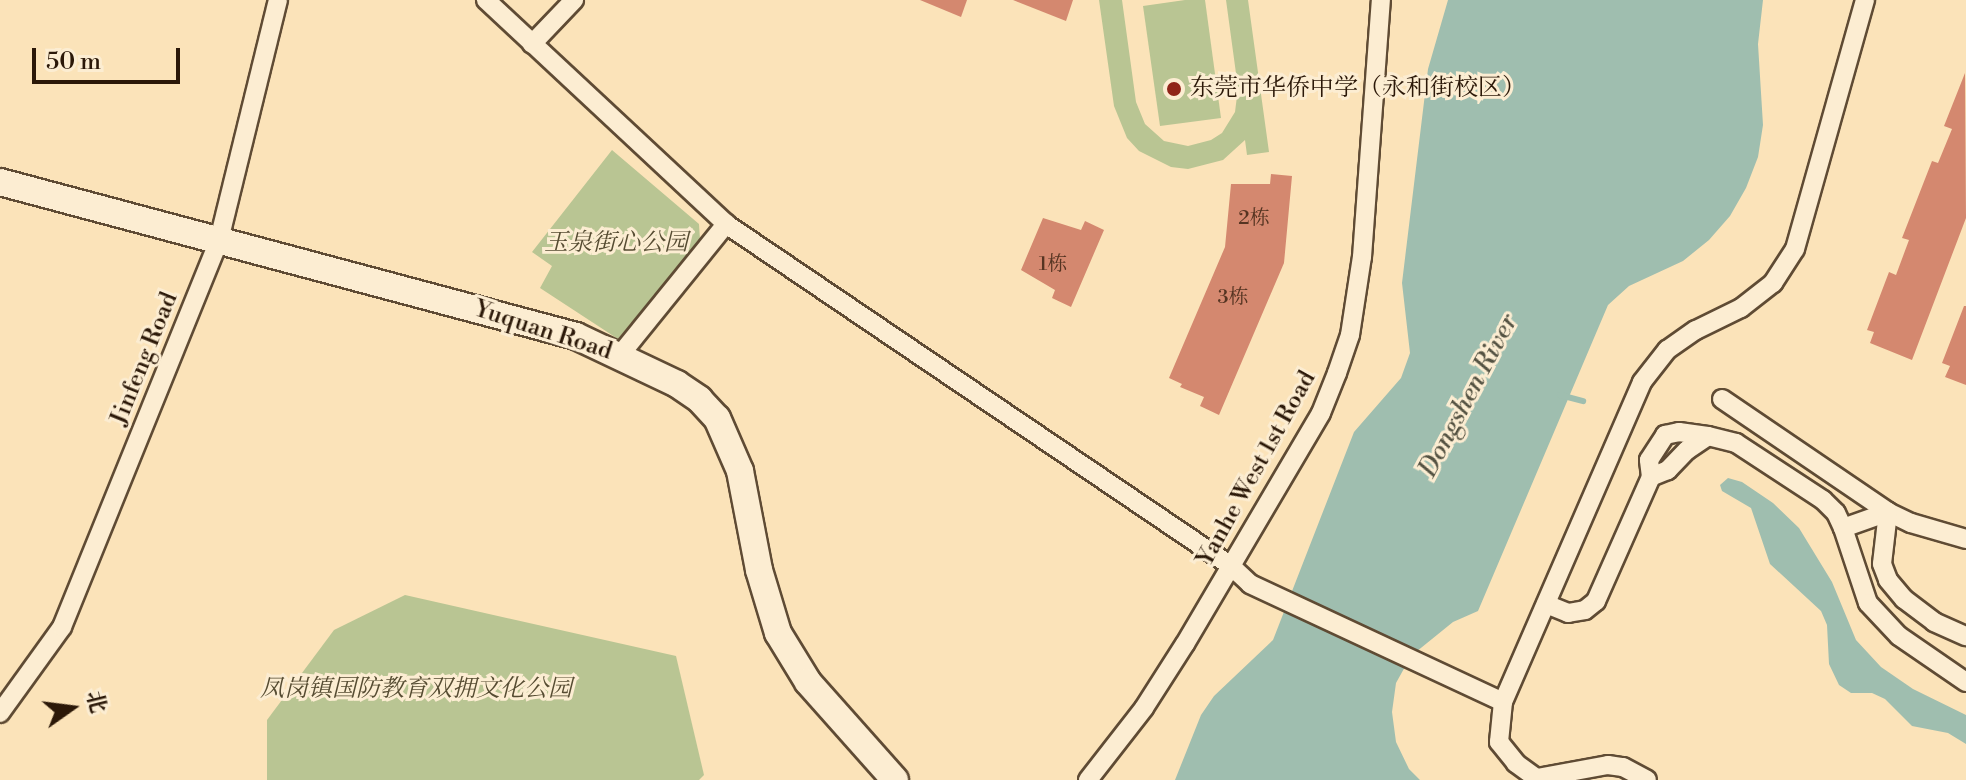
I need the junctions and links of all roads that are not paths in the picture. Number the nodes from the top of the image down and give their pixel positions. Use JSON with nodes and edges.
{"nodes":[{"id":1,"x":278,"y":0,"type":"edge"},
{"id":2,"x":486,"y":0,"type":"edge"},
{"id":3,"x":574,"y":0,"type":"edge"},
{"id":4,"x":1381,"y":0,"type":"edge"},
{"id":5,"x":1865,"y":0,"type":"edge"},
{"id":6,"x":532,"y":44,"type":"junction"},
{"id":7,"x":0,"y":182,"type":"edge"},
{"id":8,"x":726,"y":224,"type":"junction"},
{"id":9,"x":219,"y":240,"type":"junction"},
{"id":10,"x":620,"y":355,"type":"junction"},
{"id":11,"x":1722,"y":399,"type":"dead end"},
{"id":12,"x":1708,"y":436,"type":"junction"},
{"id":13,"x":1651,"y":477,"type":"junction"},
{"id":14,"x":1888,"y":512,"type":"junction"},
{"id":15,"x":1843,"y":528,"type":"junction"},
{"id":16,"x":1966,"y":539,"type":"edge"},
{"id":17,"x":1231,"y":566,"type":"junction"},
{"id":18,"x":1546,"y":604,"type":"junction"},
{"id":19,"x":1966,"y":636,"type":"edge"},
{"id":20,"x":1966,"y":682,"type":"edge"},
{"id":21,"x":1503,"y":702,"type":"junction"},
{"id":22,"x":0,"y":713,"type":"edge"},
{"id":23,"x":1538,"y":779,"type":"edge"},
{"id":24,"x":895,"y":780,"type":"edge"},
{"id":25,"x":1088,"y":780,"type":"edge"},
{"id":26,"x":1647,"y":780,"type":"edge"}],
"edges":[{"from":1,"to":9,"type":"street","name":"Jinfeng Road"},
{"from":2,"to":6,"type":"street"},
{"from":3,"to":6,"type":"street"},
{"from":4,"to":17,"type":"street","name":"Yanhe West 1st Road"},
{"from":5,"to":18,"type":"street"},
{"from":6,"to":8,"type":"street"},
{"from":7,"to":9,"type":"street","name":"Yuquan Road"},
{"from":8,"to":10,"type":"street"},
{"from":8,"to":17,"type":"street"},
{"from":9,"to":10,"type":"street","name":"Yuquan Road"},
{"from":9,"to":22,"type":"street","name":"Jinfeng Road"},
{"from":10,"to":24,"type":"street","name":"Yuquan Road"},
{"from":11,"to":14,"type":"street"},
{"from":12,"to":13,"type":"street"},
{"from":12,"to":13,"type":"street"},
{"from":12,"to":15,"type":"street"},
{"from":13,"to":18,"type":"street"},
{"from":14,"to":15,"type":"street"},
{"from":14,"to":16,"type":"street"},
{"from":14,"to":19,"type":"street"},
{"from":15,"to":20,"type":"street"},
{"from":17,"to":21,"type":"street"},
{"from":17,"to":25,"type":"street","name":"Yanhe West 1st Road"},
{"from":18,"to":21,"type":"street"},
{"from":21,"to":23,"type":"street"},
{"from":23,"to":26,"type":"street"}]}
